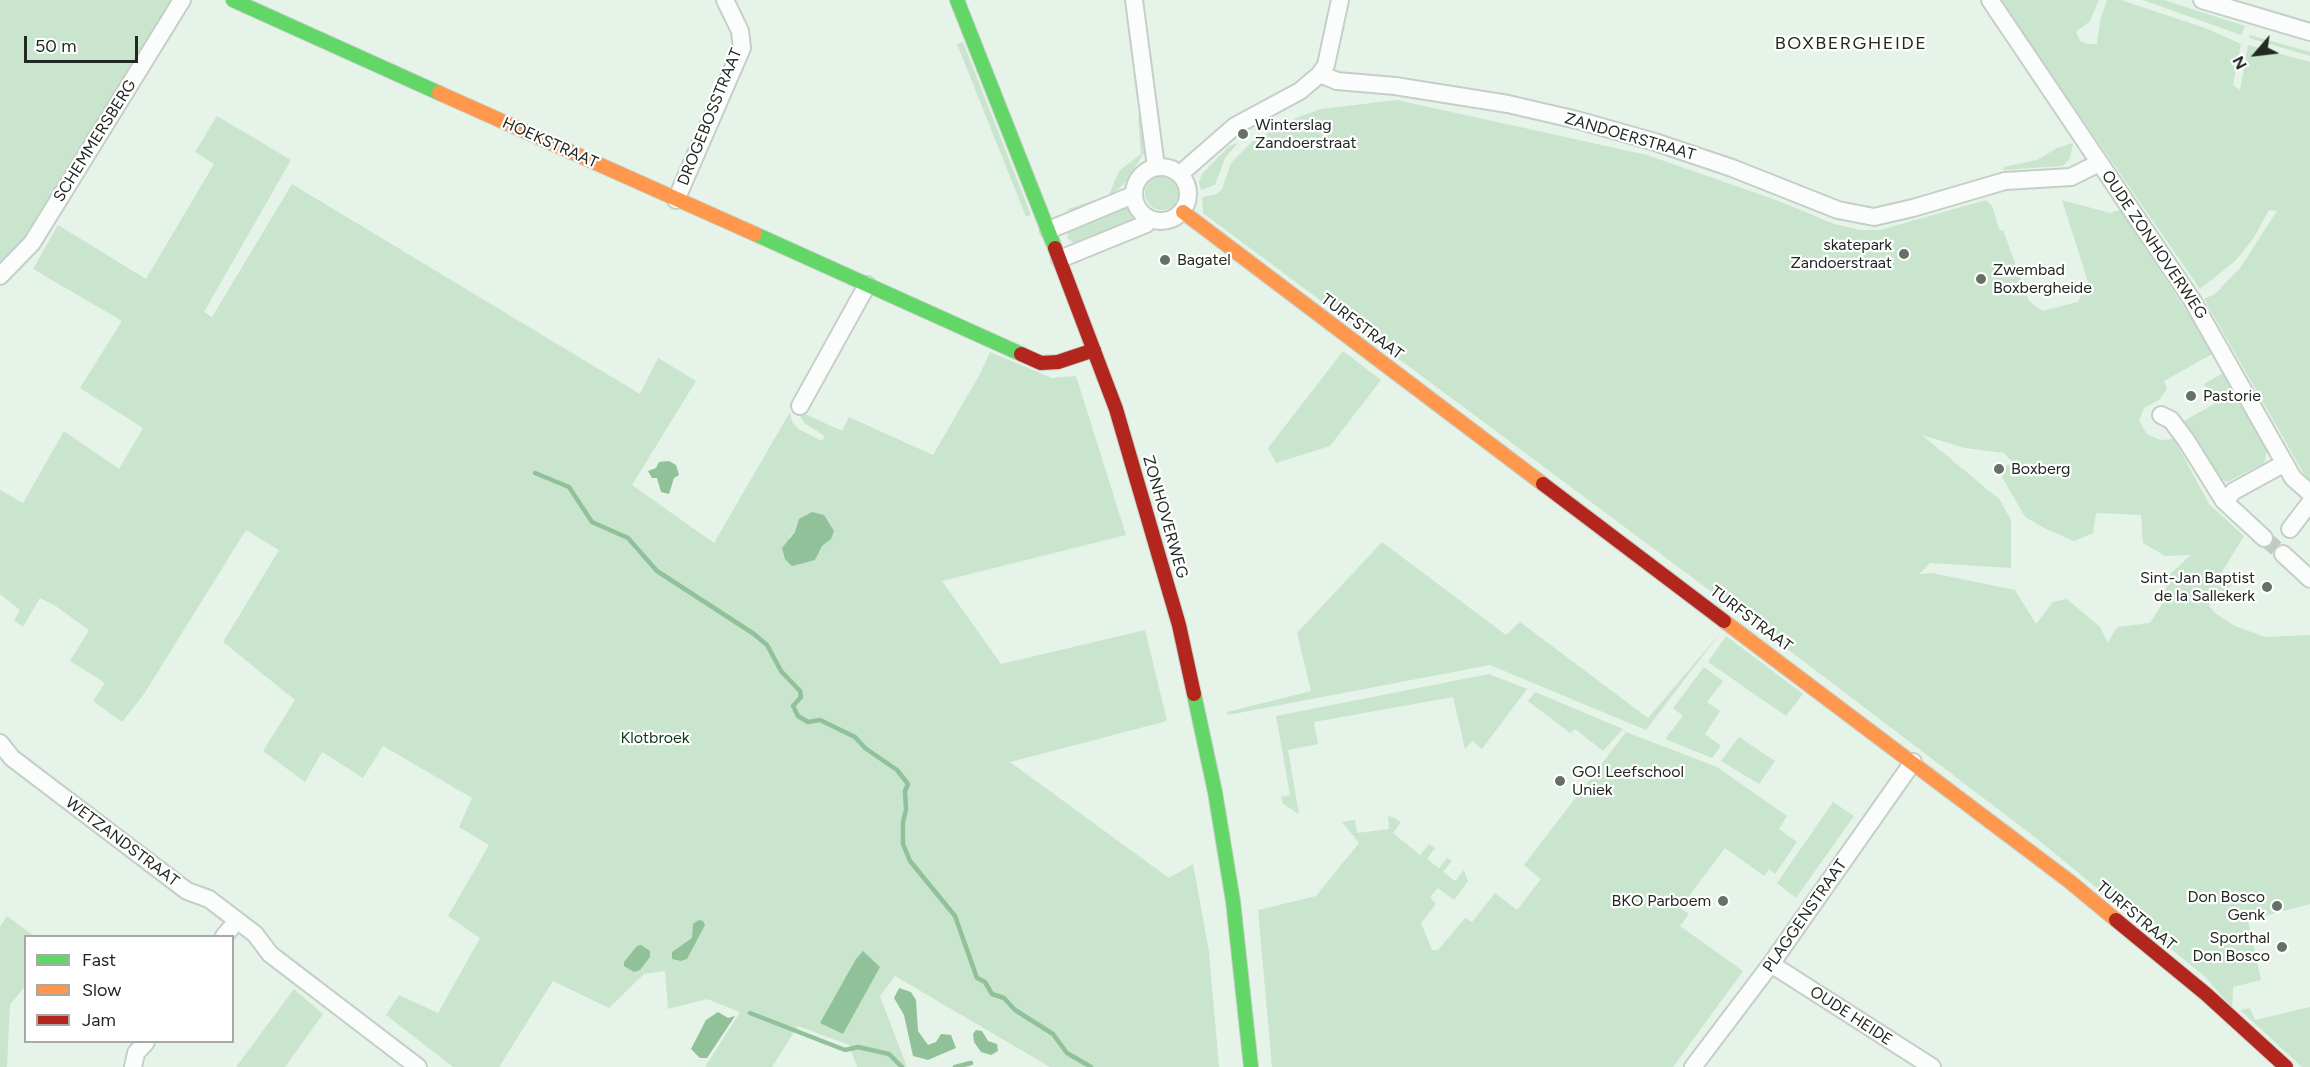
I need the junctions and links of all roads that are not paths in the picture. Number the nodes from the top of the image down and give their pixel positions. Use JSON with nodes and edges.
{"nodes":[{"id":1,"x":182,"y":0,"type":"edge"},
{"id":2,"x":233,"y":0,"type":"edge"},
{"id":3,"x":725,"y":0,"type":"edge"},
{"id":4,"x":957,"y":0,"type":"edge"},
{"id":5,"x":1134,"y":0,"type":"edge"},
{"id":6,"x":1340,"y":0,"type":"edge"},
{"id":7,"x":1990,"y":0,"type":"edge"},
{"id":8,"x":2202,"y":0,"type":"edge"},
{"id":9,"x":2310,"y":32,"type":"edge"},
{"id":10,"x":1320,"y":74,"type":"junction"},
{"id":11,"x":2099,"y":163,"type":"junction"},
{"id":12,"x":1156,"y":167,"type":"junction"},
{"id":13,"x":1180,"y":174,"type":"junction"},
{"id":14,"x":1133,"y":195,"type":"junction"},
{"id":15,"x":676,"y":200,"type":"junction"},
{"id":16,"x":1183,"y":212,"type":"junction"},
{"id":17,"x":1150,"y":219,"type":"junction"},
{"id":18,"x":1049,"y":230,"type":"junction"},
{"id":19,"x":1060,"y":259,"type":"junction"},
{"id":20,"x":0,"y":276,"type":"edge"},
{"id":21,"x":867,"y":285,"type":"junction"},
{"id":22,"x":1094,"y":350,"type":"junction"},
{"id":23,"x":800,"y":406,"type":"dead end"},
{"id":24,"x":2161,"y":415,"type":"dead end"},
{"id":25,"x":2285,"y":463,"type":"junction"},
{"id":26,"x":2310,"y":493,"type":"edge"},
{"id":27,"x":2224,"y":501,"type":"junction"},
{"id":28,"x":2310,"y":504,"type":"edge"},
{"id":29,"x":2290,"y":529,"type":"dead end"},
{"id":30,"x":2264,"y":537,"type":"tunnel mouth"},
{"id":31,"x":2283,"y":554,"type":"tunnel mouth"},
{"id":32,"x":2310,"y":579,"type":"edge"},
{"id":33,"x":0,"y":743,"type":"edge"},
{"id":34,"x":1913,"y":762,"type":"junction"},
{"id":35,"x":237,"y":921,"type":"junction"},
{"id":36,"x":225,"y":935,"type":"edge"},
{"id":37,"x":1771,"y":964,"type":"junction"},
{"id":38,"x":144,"y":1043,"type":"edge"},
{"id":39,"x":133,"y":1067,"type":"edge"},
{"id":40,"x":418,"y":1067,"type":"edge"},
{"id":41,"x":1251,"y":1067,"type":"edge"},
{"id":42,"x":1694,"y":1067,"type":"edge"},
{"id":43,"x":1932,"y":1067,"type":"edge"},
{"id":44,"x":2286,"y":1067,"type":"edge"}],
"edges":[{"from":1,"to":20,"type":"street","name":"SCHEMMERSBERG"},
{"from":2,"to":15,"type":"street","name":"HOEKSTRAAT"},
{"from":3,"to":15,"type":"street","name":"DROGEBOSSTRAAT"},
{"from":4,"to":18,"type":"street","name":"ZONHOVERWEG"},
{"from":5,"to":12,"type":"street"},
{"from":6,"to":10,"type":"street"},
{"from":7,"to":11,"type":"street","name":"OUDE ZONHOVERWEG"},
{"from":8,"to":9,"type":"street"},
{"from":10,"to":11,"type":"street","name":"ZANDOERSTRAAT"},
{"from":10,"to":13,"type":"street"},
{"from":11,"to":25,"type":"street","name":"OUDE ZONHOVERWEG"},
{"from":12,"to":13,"type":"street"},
{"from":12,"to":14,"type":"street"},
{"from":13,"to":16,"type":"street"},
{"from":14,"to":17,"type":"street"},
{"from":14,"to":18,"type":"street"},
{"from":15,"to":21,"type":"street","name":"HOEKSTRAAT"},
{"from":16,"to":17,"type":"street"},
{"from":16,"to":34,"type":"street","name":"TURFSTRAAT"},
{"from":17,"to":19,"type":"street"},
{"from":18,"to":19,"type":"street","name":"ZONHOVERWEG"},
{"from":19,"to":22,"type":"street","name":"ZONHOVERWEG"},
{"from":21,"to":22,"type":"street","name":"HOEKSTRAAT"},
{"from":21,"to":23,"type":"street"},
{"from":22,"to":41,"type":"street","name":"ZONHOVERWEG"},
{"from":24,"to":27,"type":"street"},
{"from":25,"to":26,"type":"street","name":"OUDE ZONHOVERWEG"},
{"from":25,"to":27,"type":"street"},
{"from":27,"to":30,"type":"street"},
{"from":28,"to":29,"type":"street"},
{"from":31,"to":32,"type":"street"},
{"from":33,"to":35,"type":"street","name":"WETZANDSTRAAT"},
{"from":34,"to":37,"type":"street","name":"PLAGGENSTRAAT"},
{"from":34,"to":44,"type":"street","name":"TURFSTRAAT"},
{"from":35,"to":36,"type":"street"},
{"from":35,"to":40,"type":"street","name":"WETZANDSTRAAT"},
{"from":37,"to":42,"type":"street","name":"PLAGGENSTRAAT"},
{"from":37,"to":43,"type":"street","name":"OUDE HEIDE"},
{"from":38,"to":39,"type":"street"}]}
